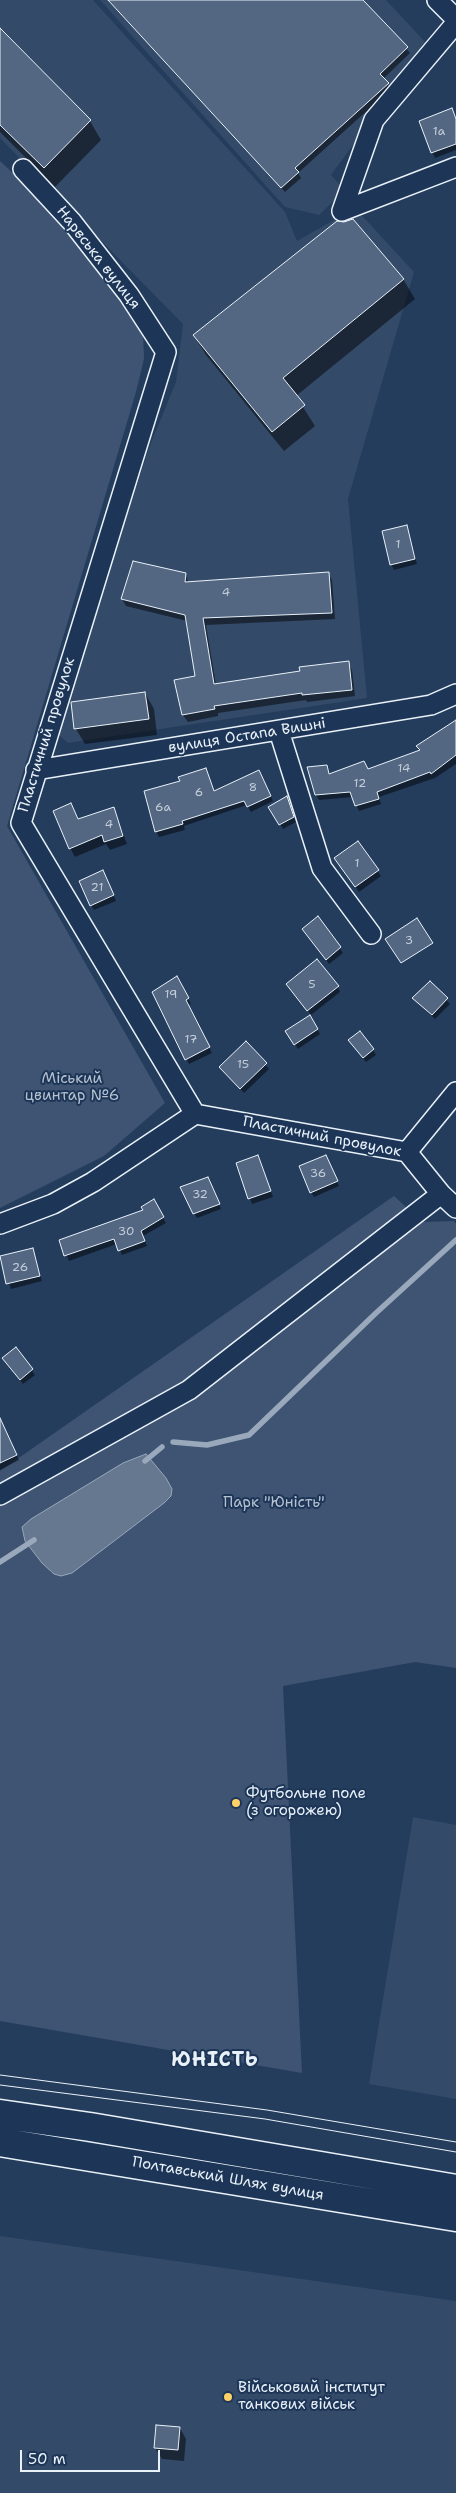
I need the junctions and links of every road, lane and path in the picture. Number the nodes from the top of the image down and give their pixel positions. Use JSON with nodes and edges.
{"nodes":[{"id":1,"x":437,"y":0,"type":"edge"},
{"id":2,"x":456,"y":21,"type":"edge"},
{"id":3,"x":456,"y":167,"type":"edge"},
{"id":4,"x":23,"y":169,"type":"dead end"},
{"id":5,"x":166,"y":352,"type":"joint"},
{"id":6,"x":456,"y":694,"type":"edge"},
{"id":7,"x":279,"y":731,"type":"junction"},
{"id":8,"x":36,"y":770,"type":"junction"},
{"id":9,"x":371,"y":934,"type":"dead end"},
{"id":10,"x":456,"y":1092,"type":"edge"},
{"id":11,"x":195,"y":1114,"type":"junction"},
{"id":12,"x":407,"y":1152,"type":"junction"},
{"id":13,"x":441,"y":1194,"type":"junction"},
{"id":14,"x":456,"y":1208,"type":"edge"},
{"id":15,"x":0,"y":1224,"type":"edge"},
{"id":16,"x":0,"y":1495,"type":"edge"},
{"id":17,"x":0,"y":2114,"type":"edge"},
{"id":18,"x":0,"y":2142,"type":"edge"},
{"id":19,"x":456,"y":2189,"type":"edge"},
{"id":20,"x":456,"y":2217,"type":"edge"}],
"edges":[{"from":1,"to":2,"type":"street"},
{"from":2,"to":3,"type":"street"},
{"from":4,"to":5,"type":"street","name":"Нарвська вулиця"},
{"from":5,"to":8,"type":"street","name":"Пластичний провулок"},
{"from":6,"to":7,"type":"street","name":"вулиця Остапа Вишні"},
{"from":7,"to":8,"type":"street","name":"вулиця Остапа Вишні"},
{"from":7,"to":9,"type":"street"},
{"from":8,"to":11,"type":"street","name":"Пластичний провулок"},
{"from":10,"to":12,"type":"street"},
{"from":11,"to":12,"type":"street","name":"Пластичний провулок"},
{"from":11,"to":15,"type":"street"},
{"from":12,"to":13,"type":"street","name":"Пластичний провулок"},
{"from":13,"to":14,"type":"street","name":"Пластичний провулок"},
{"from":13,"to":16,"type":"street"},
{"from":17,"to":19,"type":"main road","name":"Полтавський Шлях вулиця"},
{"from":18,"to":20,"type":"main road","name":"Полтавський Шлях вулиця"}]}
